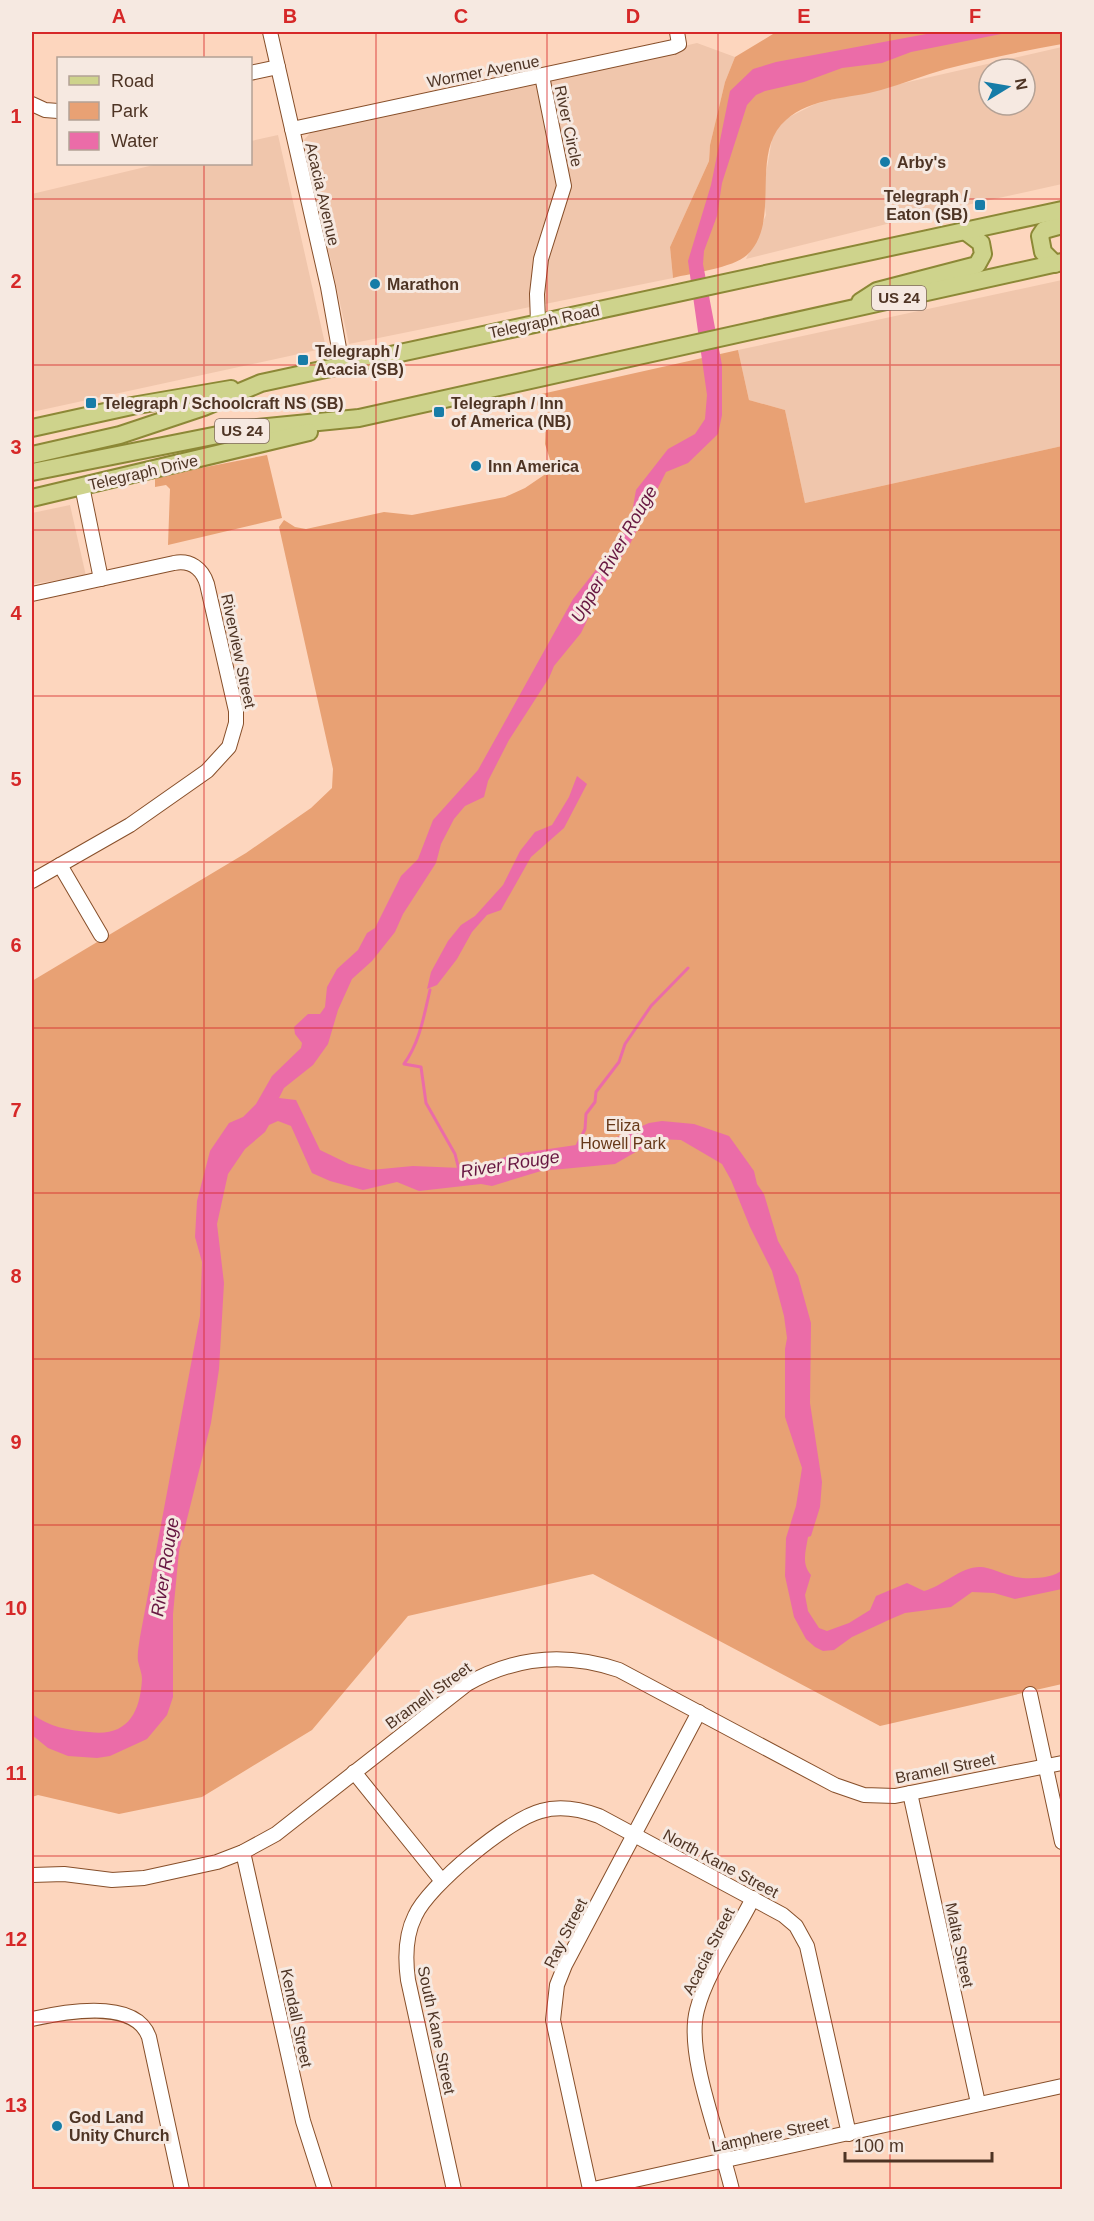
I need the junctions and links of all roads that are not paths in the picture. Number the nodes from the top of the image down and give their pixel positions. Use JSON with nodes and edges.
{"nodes":[{"id":1,"x":270,"y":32,"type":"edge"},
{"id":2,"x":678,"y":38,"type":"edge"},
{"id":3,"x":278,"y":67,"type":"junction"},
{"id":4,"x":252,"y":73,"type":"edge"},
{"id":5,"x":542,"y":76,"type":"junction"},
{"id":6,"x":32,"y":104,"type":"edge"},
{"id":7,"x":57,"y":111,"type":"edge"},
{"id":8,"x":292,"y":129,"type":"junction"},
{"id":9,"x":1062,"y":210,"type":"edge"},
{"id":10,"x":1062,"y":225,"type":"edge"},
{"id":11,"x":965,"y":231,"type":"junction"},
{"id":12,"x":1059,"y":263,"type":"edge"},
{"id":13,"x":849,"y":309,"type":"junction"},
{"id":14,"x":538,"y":322,"type":"junction"},
{"id":15,"x":342,"y":365,"type":"junction"},
{"id":16,"x":261,"y":383,"type":"junction"},
{"id":17,"x":359,"y":418,"type":"junction"},
{"id":18,"x":32,"y":428,"type":"edge"},
{"id":19,"x":32,"y":455,"type":"edge"},
{"id":20,"x":32,"y":472,"type":"edge"},
{"id":21,"x":82,"y":486,"type":"junction"},
{"id":22,"x":32,"y":498,"type":"edge"},
{"id":23,"x":101,"y":579,"type":"junction"},
{"id":24,"x":32,"y":594,"type":"edge"},
{"id":25,"x":60,"y":865,"type":"junction"},
{"id":26,"x":32,"y":881,"type":"edge"},
{"id":27,"x":101,"y":935,"type":"dead end"},
{"id":28,"x":1030,"y":1694,"type":"dead end"},
{"id":29,"x":699,"y":1712,"type":"junction"},
{"id":30,"x":1062,"y":1763,"type":"edge"},
{"id":31,"x":1046,"y":1766,"type":"junction"},
{"id":32,"x":354,"y":1772,"type":"junction"},
{"id":33,"x":909,"y":1793,"type":"junction"},
{"id":34,"x":635,"y":1835,"type":"junction"},
{"id":35,"x":1062,"y":1842,"type":"edge"},
{"id":36,"x":243,"y":1852,"type":"junction"},
{"id":37,"x":32,"y":1875,"type":"edge"},
{"id":38,"x":442,"y":1881,"type":"junction"},
{"id":39,"x":753,"y":1898,"type":"junction"},
{"id":40,"x":32,"y":2019,"type":"edge"},
{"id":41,"x":1062,"y":2086,"type":"edge"},
{"id":42,"x":978,"y":2103,"type":"junction"},
{"id":43,"x":849,"y":2134,"type":"junction"},
{"id":44,"x":725,"y":2160,"type":"junction"},
{"id":45,"x":590,"y":2189,"type":"edge"},
{"id":46,"x":182,"y":2190,"type":"edge"},
{"id":47,"x":325,"y":2190,"type":"edge"},
{"id":48,"x":454,"y":2190,"type":"edge"},
{"id":49,"x":732,"y":2190,"type":"edge"}],
"edges":[{"from":1,"to":3,"type":"street","name":"Acacia Avenue"},
{"from":2,"to":5,"type":"street","name":"Wormer Avenue"},
{"from":3,"to":4,"type":"street"},
{"from":3,"to":8,"type":"street","name":"Acacia Avenue"},
{"from":5,"to":8,"type":"street","name":"Wormer Avenue"},
{"from":5,"to":14,"type":"street","name":"River Circle"},
{"from":6,"to":7,"type":"street"},
{"from":8,"to":15,"type":"street","name":"Acacia Avenue"},
{"from":9,"to":11,"type":"main road","name":"Telegraph Road","number":"US 24"},
{"from":10,"to":12,"type":"main road"},
{"from":11,"to":13,"type":"main road"},
{"from":11,"to":14,"type":"main road","name":"Telegraph Road","number":"US 24"},
{"from":12,"to":13,"type":"main road","number":"US 24"},
{"from":13,"to":17,"type":"main road","number":"US 24"},
{"from":14,"to":15,"type":"main road","name":"Telegraph Road","number":"US 24"},
{"from":15,"to":16,"type":"main road","name":"Telegraph Road","number":"US 24"},
{"from":16,"to":18,"type":"main road"},
{"from":16,"to":19,"type":"main road","name":"Telegraph Road","number":"US 24"},
{"from":17,"to":20,"type":"main road","number":"US 24"},
{"from":17,"to":21,"type":"main road","name":"Telegraph Drive"},
{"from":21,"to":22,"type":"main road","name":"Telegraph Drive"},
{"from":21,"to":23,"type":"street"},
{"from":23,"to":24,"type":"street","name":"Riverview Street"},
{"from":23,"to":25,"type":"street","name":"Riverview Street"},
{"from":25,"to":26,"type":"street","name":"Riverview Street"},
{"from":25,"to":27,"type":"street"},
{"from":28,"to":31,"type":"street"},
{"from":29,"to":32,"type":"street","name":"Bramell Street"},
{"from":29,"to":33,"type":"street","name":"Bramell Street"},
{"from":29,"to":34,"type":"street","name":"Ray Street"},
{"from":30,"to":31,"type":"street","name":"Bramell Street"},
{"from":31,"to":33,"type":"street","name":"Bramell Street"},
{"from":31,"to":35,"type":"street"},
{"from":32,"to":36,"type":"street","name":"Bramell Street"},
{"from":32,"to":38,"type":"street"},
{"from":33,"to":42,"type":"street","name":"Malta Street"},
{"from":34,"to":38,"type":"street","name":"North Kane Street"},
{"from":34,"to":39,"type":"street","name":"North Kane Street"},
{"from":34,"to":45,"type":"street","name":"Ray Street"},
{"from":36,"to":37,"type":"street","name":"Bramell Street"},
{"from":36,"to":47,"type":"street","name":"Kendall Street"},
{"from":38,"to":48,"type":"street","name":"South Kane Street"},
{"from":39,"to":43,"type":"street","name":"North Kane Street"},
{"from":39,"to":44,"type":"street","name":"Acacia Street"},
{"from":40,"to":46,"type":"street"},
{"from":41,"to":42,"type":"street","name":"Lamphere Street"},
{"from":42,"to":43,"type":"street","name":"Lamphere Street"},
{"from":43,"to":44,"type":"street","name":"Lamphere Street"},
{"from":44,"to":45,"type":"street","name":"Lamphere Street"},
{"from":44,"to":49,"type":"street"}]}
